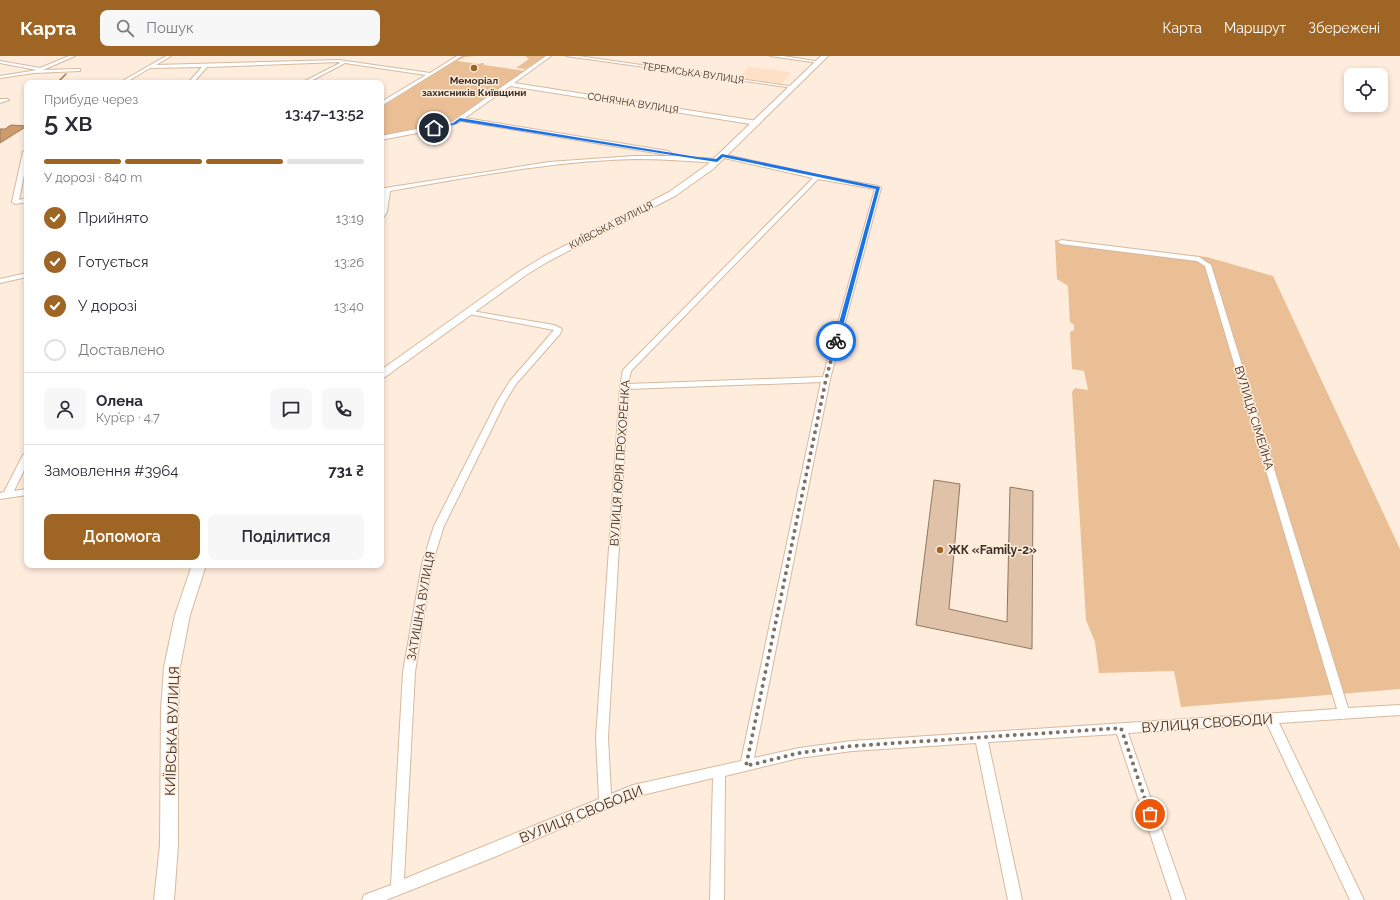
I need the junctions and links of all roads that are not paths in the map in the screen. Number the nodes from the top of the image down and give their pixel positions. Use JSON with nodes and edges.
{"nodes":[{"id":1,"x":72,"y":56,"type":"edge"},
{"id":2,"x":169,"y":56,"type":"edge"},
{"id":3,"x":460,"y":56,"type":"edge"},
{"id":4,"x":549,"y":56,"type":"edge"},
{"id":5,"x":568,"y":56,"type":"edge"},
{"id":6,"x":772,"y":56,"type":"edge"},
{"id":7,"x":825,"y":56,"type":"edge"},
{"id":8,"x":262,"y":58,"type":"dead end"},
{"id":9,"x":0,"y":62,"type":"edge"},
{"id":10,"x":345,"y":62,"type":"junction"},
{"id":11,"x":819,"y":62,"type":"junction"},
{"id":12,"x":254,"y":64,"type":"junction"},
{"id":13,"x":206,"y":65,"type":"junction"},
{"id":14,"x":150,"y":67,"type":"junction"},
{"id":15,"x":40,"y":69,"type":"junction"},
{"id":16,"x":78,"y":70,"type":"dead end"},
{"id":17,"x":34,"y":72,"type":"junction"},
{"id":18,"x":430,"y":74,"type":"junction"},
{"id":19,"x":0,"y":77,"type":"edge"},
{"id":20,"x":126,"y":80,"type":"edge"},
{"id":21,"x":193,"y":80,"type":"edge"},
{"id":22,"x":309,"y":80,"type":"edge"},
{"id":23,"x":509,"y":84,"type":"junction"},
{"id":24,"x":794,"y":87,"type":"junction"},
{"id":25,"x":7,"y":100,"type":"dead end"},
{"id":26,"x":0,"y":101,"type":"edge"},
{"id":27,"x":384,"y":102,"type":"edge"},
{"id":28,"x":460,"y":120,"type":"junction"},
{"id":29,"x":757,"y":123,"type":"junction"},
{"id":30,"x":384,"y":137,"type":"edge"},
{"id":31,"x":697,"y":158,"type":"junction"},
{"id":32,"x":720,"y":158,"type":"junction"},
{"id":33,"x":24,"y":161,"type":"edge"},
{"id":34,"x":817,"y":176,"type":"junction"},
{"id":35,"x":384,"y":190,"type":"edge"},
{"id":36,"x":24,"y":200,"type":"edge"},
{"id":37,"x":384,"y":212,"type":"edge"},
{"id":38,"x":1061,"y":242,"type":"dead end"},
{"id":39,"x":24,"y":276,"type":"edge"},
{"id":40,"x":0,"y":281,"type":"edge"},
{"id":41,"x":469,"y":312,"type":"junction"},
{"id":42,"x":384,"y":373,"type":"edge"},
{"id":43,"x":826,"y":379,"type":"junction"},
{"id":44,"x":624,"y":387,"type":"junction"},
{"id":45,"x":24,"y":460,"type":"edge"},
{"id":46,"x":24,"y":492,"type":"edge"},
{"id":47,"x":3,"y":496,"type":"edge"},
{"id":48,"x":199,"y":568,"type":"edge"},
{"id":49,"x":1400,"y":710,"type":"edge"},
{"id":50,"x":1344,"y":713,"type":"junction"},
{"id":51,"x":1271,"y":719,"type":"junction"},
{"id":52,"x":1121,"y":728,"type":"junction"},
{"id":53,"x":981,"y":737,"type":"junction"},
{"id":54,"x":746,"y":766,"type":"junction"},
{"id":55,"x":719,"y":772,"type":"junction"},
{"id":56,"x":605,"y":802,"type":"junction"},
{"id":57,"x":397,"y":888,"type":"junction"},
{"id":58,"x":164,"y":900,"type":"edge"},
{"id":59,"x":369,"y":900,"type":"edge"},
{"id":60,"x":717,"y":900,"type":"edge"},
{"id":61,"x":1016,"y":900,"type":"edge"},
{"id":62,"x":1180,"y":900,"type":"edge"},
{"id":63,"x":1357,"y":900,"type":"edge"}],
"edges":[{"from":1,"to":15,"type":"street"},
{"from":2,"to":14,"type":"street"},
{"from":3,"to":18,"type":"street"},
{"from":4,"to":23,"type":"street"},
{"from":5,"to":24,"type":"street","name":"ТЕРЕМСЬКА ВУЛИЦЯ"},
{"from":6,"to":11,"type":"street"},
{"from":7,"to":11,"type":"street","name":"КИЇВСЬКА ВУЛИЦЯ"},
{"from":8,"to":12,"type":"street"},
{"from":9,"to":15,"type":"street"},
{"from":10,"to":12,"type":"street"},
{"from":10,"to":18,"type":"street"},
{"from":10,"to":22,"type":"street"},
{"from":11,"to":24,"type":"street","name":"КИЇВСЬКА ВУЛИЦЯ"},
{"from":12,"to":13,"type":"street"},
{"from":13,"to":14,"type":"street"},
{"from":13,"to":21,"type":"street"},
{"from":14,"to":20,"type":"street"},
{"from":15,"to":17,"type":"street"},
{"from":16,"to":17,"type":"street"},
{"from":17,"to":19,"type":"street"},
{"from":18,"to":27,"type":"street"},
{"from":23,"to":28,"type":"street"},
{"from":23,"to":29,"type":"street","name":"СОНЯЧНА ВУЛИЦЯ"},
{"from":24,"to":29,"type":"street","name":"КИЇВСЬКА ВУЛИЦЯ"},
{"from":25,"to":26,"type":"street"},
{"from":28,"to":30,"type":"street"},
{"from":28,"to":31,"type":"street"},
{"from":29,"to":32,"type":"street","name":"КИЇВСЬКА ВУЛИЦЯ"},
{"from":31,"to":32,"type":"street"},
{"from":31,"to":35,"type":"street"},
{"from":32,"to":34,"type":"street"},
{"from":32,"to":41,"type":"street","name":"КИЇВСЬКА ВУЛИЦЯ"},
{"from":33,"to":36,"type":"street"},
{"from":34,"to":43,"type":"street"},
{"from":34,"to":44,"type":"street","name":"ВУЛИЦЯ ЮРІЯ ПРОХОРЕНКА"},
{"from":35,"to":37,"type":"street"},
{"from":38,"to":50,"type":"street","name":"ВУЛИЦЯ СІМЕЙНА"},
{"from":39,"to":40,"type":"street"},
{"from":41,"to":42,"type":"street","name":"КИЇВСЬКА ВУЛИЦЯ"},
{"from":41,"to":57,"type":"street","name":"ЗАТИШНА ВУЛИЦЯ"},
{"from":43,"to":44,"type":"street"},
{"from":43,"to":54,"type":"street"},
{"from":44,"to":56,"type":"street","name":"ВУЛИЦЯ ЮРІЯ ПРОХОРЕНКА"},
{"from":45,"to":47,"type":"street"},
{"from":46,"to":47,"type":"street"},
{"from":48,"to":58,"type":"street","name":"КИЇВСЬКА ВУЛИЦЯ"},
{"from":49,"to":50,"type":"street","name":"ВУЛИЦЯ СВОБОДИ"},
{"from":50,"to":51,"type":"street","name":"ВУЛИЦЯ СВОБОДИ"},
{"from":51,"to":52,"type":"street","name":"ВУЛИЦЯ СВОБОДИ"},
{"from":51,"to":63,"type":"street"},
{"from":52,"to":53,"type":"street","name":"ВУЛИЦЯ СВОБОДИ"},
{"from":52,"to":62,"type":"street"},
{"from":53,"to":54,"type":"street","name":"ВУЛИЦЯ СВОБОДИ"},
{"from":53,"to":61,"type":"street"},
{"from":54,"to":55,"type":"street","name":"ВУЛИЦЯ СВОБОДИ"},
{"from":55,"to":56,"type":"street","name":"ВУЛИЦЯ СВОБОДИ"},
{"from":55,"to":60,"type":"street"},
{"from":56,"to":57,"type":"street","name":"ВУЛИЦЯ СВОБОДИ"},
{"from":57,"to":59,"type":"street","name":"ВУЛИЦЯ СВОБОДИ"}]}
